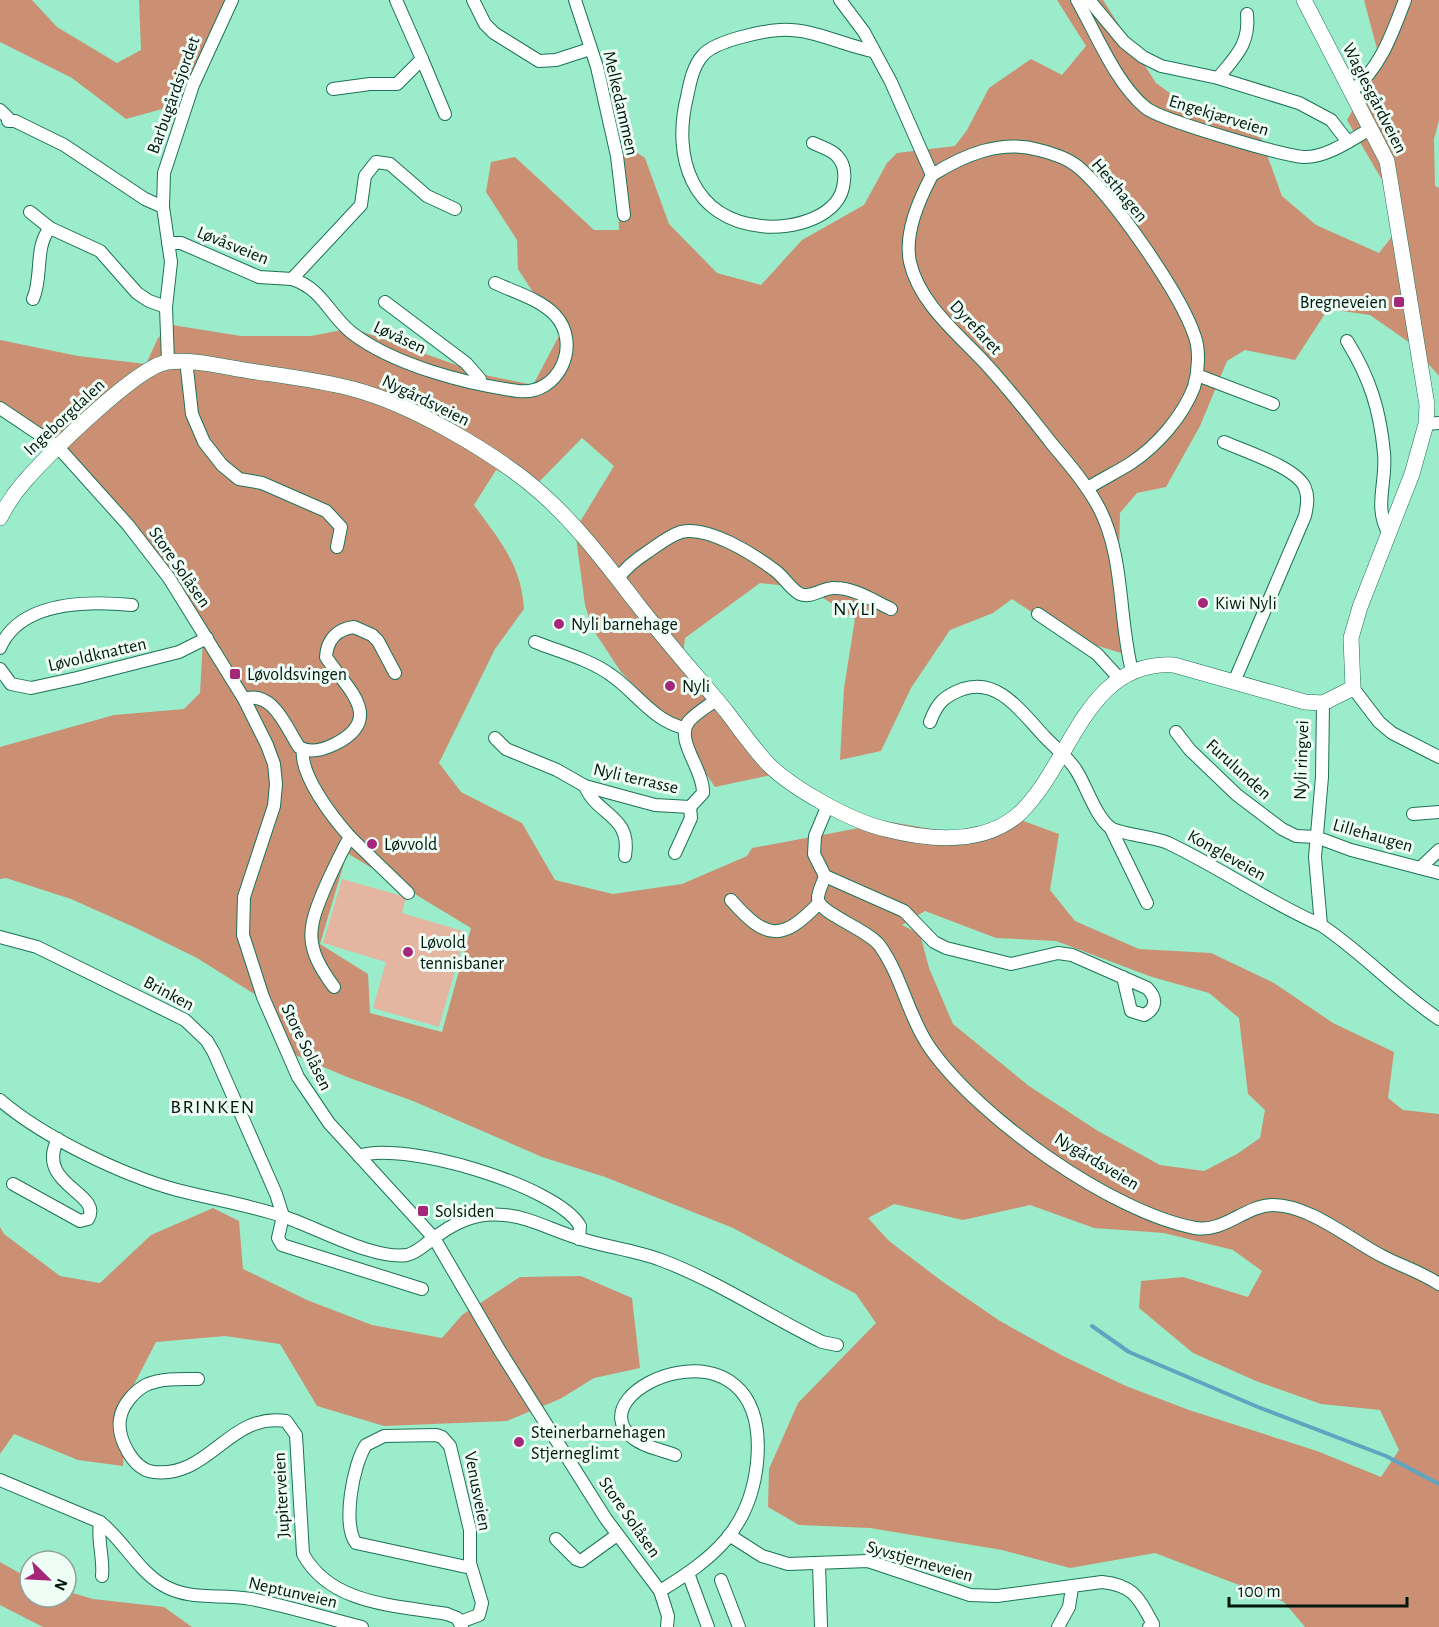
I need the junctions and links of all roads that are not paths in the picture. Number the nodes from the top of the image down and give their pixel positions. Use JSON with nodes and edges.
{"nodes":[{"id":1,"x":232,"y":0,"type":"edge"},
{"id":2,"x":396,"y":0,"type":"edge"},
{"id":3,"x":474,"y":0,"type":"edge"},
{"id":4,"x":575,"y":0,"type":"edge"},
{"id":5,"x":840,"y":0,"type":"edge"},
{"id":6,"x":1077,"y":0,"type":"edge"},
{"id":7,"x":1089,"y":0,"type":"edge"},
{"id":8,"x":1304,"y":0,"type":"edge"},
{"id":9,"x":1405,"y":0,"type":"edge"},
{"id":10,"x":1247,"y":14,"type":"dead end"},
{"id":11,"x":590,"y":49,"type":"junction"},
{"id":12,"x":873,"y":51,"type":"junction"},
{"id":13,"x":422,"y":59,"type":"junction"},
{"id":14,"x":1218,"y":78,"type":"junction"},
{"id":15,"x":333,"y":89,"type":"dead end"},
{"id":16,"x":1352,"y":91,"type":"junction"},
{"id":17,"x":0,"y":110,"type":"edge"},
{"id":18,"x":445,"y":114,"type":"dead end"},
{"id":19,"x":4,"y":121,"type":"edge"},
{"id":20,"x":1370,"y":129,"type":"junction"},
{"id":21,"x":1348,"y":142,"type":"junction"},
{"id":22,"x":813,"y":143,"type":"dead end"},
{"id":23,"x":932,"y":175,"type":"junction"},
{"id":24,"x":163,"y":207,"type":"junction"},
{"id":25,"x":455,"y":209,"type":"dead end"},
{"id":26,"x":30,"y":212,"type":"dead end"},
{"id":27,"x":624,"y":215,"type":"dead end"},
{"id":28,"x":50,"y":228,"type":"junction"},
{"id":29,"x":168,"y":243,"type":"junction"},
{"id":30,"x":292,"y":279,"type":"junction"},
{"id":31,"x":495,"y":283,"type":"dead end"},
{"id":32,"x":33,"y":299,"type":"dead end"},
{"id":33,"x":385,"y":302,"type":"dead end"},
{"id":34,"x":166,"y":307,"type":"junction"},
{"id":35,"x":1347,"y":341,"type":"dead end"},
{"id":36,"x":168,"y":362,"type":"junction"},
{"id":37,"x":190,"y":363,"type":"junction"},
{"id":38,"x":1197,"y":375,"type":"junction"},
{"id":39,"x":479,"y":383,"type":"junction"},
{"id":40,"x":1273,"y":404,"type":"dead end"},
{"id":41,"x":0,"y":408,"type":"edge"},
{"id":42,"x":1432,"y":423,"type":"edge"},
{"id":43,"x":1224,"y":442,"type":"dead end"},
{"id":44,"x":58,"y":447,"type":"junction"},
{"id":45,"x":1088,"y":488,"type":"junction"},
{"id":46,"x":0,"y":518,"type":"edge"},
{"id":47,"x":1389,"y":534,"type":"junction"},
{"id":48,"x":337,"y":547,"type":"dead end"},
{"id":49,"x":618,"y":579,"type":"junction"},
{"id":50,"x":132,"y":605,"type":"dead end"},
{"id":51,"x":891,"y":609,"type":"dead end"},
{"id":52,"x":1038,"y":614,"type":"dead end"},
{"id":53,"x":207,"y":638,"type":"junction"},
{"id":54,"x":535,"y":642,"type":"dead end"},
{"id":55,"x":0,"y":648,"type":"edge"},
{"id":56,"x":0,"y":669,"type":"edge"},
{"id":57,"x":395,"y":673,"type":"dead end"},
{"id":58,"x":1125,"y":674,"type":"junction"},
{"id":59,"x":1234,"y":682,"type":"junction"},
{"id":60,"x":1353,"y":688,"type":"junction"},
{"id":61,"x":244,"y":699,"type":"junction"},
{"id":62,"x":716,"y":700,"type":"junction"},
{"id":63,"x":1323,"y":703,"type":"junction"},
{"id":64,"x":930,"y":722,"type":"dead end"},
{"id":65,"x":685,"y":728,"type":"junction"},
{"id":66,"x":1176,"y":732,"type":"dead end"},
{"id":67,"x":495,"y":738,"type":"dead end"},
{"id":68,"x":1065,"y":748,"type":"junction"},
{"id":69,"x":303,"y":750,"type":"junction"},
{"id":70,"x":1439,"y":757,"type":"edge"},
{"id":71,"x":585,"y":786,"type":"junction"},
{"id":72,"x":828,"y":805,"type":"junction"},
{"id":73,"x":690,"y":807,"type":"junction"},
{"id":74,"x":1439,"y":812,"type":"edge"},
{"id":75,"x":1413,"y":814,"type":"dead end"},
{"id":76,"x":1111,"y":829,"type":"junction"},
{"id":77,"x":350,"y":837,"type":"junction"},
{"id":78,"x":1316,"y":837,"type":"junction"},
{"id":79,"x":1439,"y":850,"type":"edge"},
{"id":80,"x":675,"y":853,"type":"dead end"},
{"id":81,"x":625,"y":856,"type":"dead end"},
{"id":82,"x":1420,"y":868,"type":"junction"},
{"id":83,"x":1439,"y":873,"type":"edge"},
{"id":84,"x":825,"y":876,"type":"junction"},
{"id":85,"x":408,"y":893,"type":"dead end"},
{"id":86,"x":731,"y":900,"type":"dead end"},
{"id":87,"x":819,"y":903,"type":"junction"},
{"id":88,"x":1147,"y":903,"type":"dead end"},
{"id":89,"x":1321,"y":925,"type":"junction"},
{"id":90,"x":0,"y":938,"type":"edge"},
{"id":91,"x":1123,"y":977,"type":"dead end"},
{"id":92,"x":334,"y":987,"type":"dead end"},
{"id":93,"x":1439,"y":1019,"type":"edge"},
{"id":94,"x":0,"y":1100,"type":"edge"},
{"id":95,"x":58,"y":1139,"type":"junction"},
{"id":96,"x":359,"y":1156,"type":"junction"},
{"id":97,"x":13,"y":1184,"type":"dead end"},
{"id":98,"x":283,"y":1216,"type":"junction"},
{"id":99,"x":434,"y":1238,"type":"junction"},
{"id":100,"x":579,"y":1239,"type":"junction"},
{"id":101,"x":1439,"y":1284,"type":"edge"},
{"id":102,"x":422,"y":1289,"type":"dead end"},
{"id":103,"x":837,"y":1345,"type":"dead end"},
{"id":104,"x":198,"y":1379,"type":"dead end"},
{"id":105,"x":675,"y":1455,"type":"dead end"},
{"id":106,"x":0,"y":1480,"type":"edge"},
{"id":107,"x":100,"y":1522,"type":"junction"},
{"id":108,"x":617,"y":1535,"type":"junction"},
{"id":109,"x":729,"y":1535,"type":"junction"},
{"id":110,"x":556,"y":1539,"type":"dead end"},
{"id":111,"x":819,"y":1564,"type":"junction"},
{"id":112,"x":471,"y":1568,"type":"junction"},
{"id":113,"x":688,"y":1573,"type":"junction"},
{"id":114,"x":102,"y":1576,"type":"dead end"},
{"id":115,"x":721,"y":1580,"type":"dead end"},
{"id":116,"x":1072,"y":1588,"type":"junction"},
{"id":117,"x":660,"y":1592,"type":"junction"},
{"id":118,"x":461,"y":1624,"type":"edge"},
{"id":119,"x":1153,"y":1626,"type":"edge"},
{"id":120,"x":362,"y":1627,"type":"edge"},
{"id":121,"x":667,"y":1627,"type":"edge"},
{"id":122,"x":708,"y":1627,"type":"edge"},
{"id":123,"x":739,"y":1627,"type":"edge"},
{"id":124,"x":821,"y":1627,"type":"edge"},
{"id":125,"x":1058,"y":1627,"type":"edge"}],
"edges":[{"from":1,"to":24,"type":"street","name":"Barbugårdsjordet"},
{"from":2,"to":13,"type":"street"},
{"from":3,"to":11,"type":"street"},
{"from":4,"to":11,"type":"street","name":"Melkedammen"},
{"from":5,"to":12,"type":"street"},
{"from":6,"to":21,"type":"street","name":"Engekjærveien"},
{"from":7,"to":14,"type":"street","name":"Engekjærveien"},
{"from":8,"to":16,"type":"main road","name":"Waglesgårdveien"},
{"from":9,"to":16,"type":"street"},
{"from":10,"to":14,"type":"street"},
{"from":11,"to":27,"type":"street","name":"Melkedammen"},
{"from":12,"to":22,"type":"street"},
{"from":12,"to":23,"type":"street"},
{"from":13,"to":15,"type":"street"},
{"from":13,"to":18,"type":"street"},
{"from":14,"to":21,"type":"street"},
{"from":16,"to":20,"type":"main road","name":"Waglesgårdveien"},
{"from":17,"to":19,"type":"street"},
{"from":19,"to":24,"type":"street"},
{"from":20,"to":21,"type":"street","name":"Engekjærveien"},
{"from":20,"to":42,"type":"main road","name":"Waglesgårdveien"},
{"from":23,"to":38,"type":"street","name":"Hesthagen"},
{"from":23,"to":45,"type":"street","name":"Dyrefaret"},
{"from":24,"to":29,"type":"street"},
{"from":25,"to":30,"type":"street"},
{"from":26,"to":28,"type":"street"},
{"from":28,"to":32,"type":"street"},
{"from":28,"to":34,"type":"street"},
{"from":29,"to":30,"type":"street","name":"Løvåsveien"},
{"from":29,"to":34,"type":"street"},
{"from":30,"to":39,"type":"street","name":"Løvåsen"},
{"from":31,"to":39,"type":"street","name":"Løvåsen"},
{"from":33,"to":39,"type":"street","name":"Løvåsen"},
{"from":34,"to":36,"type":"street"},
{"from":35,"to":47,"type":"street"},
{"from":36,"to":37,"type":"main road","name":"Nygårdsveien"},
{"from":36,"to":44,"type":"main road","name":"Ingeborgdalen"},
{"from":37,"to":48,"type":"street"},
{"from":37,"to":49,"type":"main road","name":"Nygårdsveien"},
{"from":38,"to":40,"type":"street"},
{"from":38,"to":45,"type":"street","name":"Hesthagen"},
{"from":41,"to":44,"type":"street","name":"Store Solåsen"},
{"from":42,"to":47,"type":"main road","name":"Waglesgårdveien"},
{"from":43,"to":59,"type":"street"},
{"from":44,"to":46,"type":"main road","name":"Ingeborgdalen"},
{"from":44,"to":53,"type":"street","name":"Store Solåsen"},
{"from":45,"to":58,"type":"street","name":"Dyrefaret"},
{"from":47,"to":60,"type":"main road","name":"Waglesgårdveien"},
{"from":49,"to":51,"type":"street"},
{"from":49,"to":62,"type":"main road","name":"Nygårdsveien"},
{"from":50,"to":55,"type":"street"},
{"from":52,"to":58,"type":"street"},
{"from":53,"to":56,"type":"street","name":"Løvoldknatten"},
{"from":53,"to":61,"type":"street","name":"Store Solåsen"},
{"from":54,"to":65,"type":"street"},
{"from":57,"to":69,"type":"street"},
{"from":58,"to":59,"type":"main road","name":"Nyli ringvei"},
{"from":58,"to":68,"type":"main road","name":"Nyli ringvei"},
{"from":59,"to":63,"type":"main road","name":"Nyli ringvei"},
{"from":60,"to":63,"type":"main road"},
{"from":60,"to":70,"type":"street"},
{"from":61,"to":69,"type":"street"},
{"from":61,"to":96,"type":"street","name":"Store Solåsen"},
{"from":62,"to":65,"type":"street"},
{"from":62,"to":72,"type":"main road","name":"Nygårdsveien"},
{"from":63,"to":78,"type":"street","name":"Nyli ringvei"},
{"from":64,"to":68,"type":"street"},
{"from":65,"to":73,"type":"street","name":"Nyli terrasse"},
{"from":66,"to":78,"type":"street","name":"Furulunden"},
{"from":67,"to":71,"type":"street","name":"Nyli terrasse"},
{"from":68,"to":72,"type":"main road","name":"Nygårdsveien"},
{"from":68,"to":76,"type":"street"},
{"from":69,"to":77,"type":"street"},
{"from":71,"to":73,"type":"street","name":"Nyli terrasse"},
{"from":71,"to":81,"type":"street"},
{"from":72,"to":84,"type":"street"},
{"from":73,"to":80,"type":"street"},
{"from":74,"to":75,"type":"street","name":"Lillehaugen"},
{"from":76,"to":88,"type":"street"},
{"from":76,"to":89,"type":"street","name":"Kongleveien"},
{"from":77,"to":85,"type":"street"},
{"from":77,"to":92,"type":"street"},
{"from":78,"to":82,"type":"street","name":"Lillehaugen"},
{"from":78,"to":89,"type":"street","name":"Nyli ringvei"},
{"from":79,"to":82,"type":"street","name":"Lillehaugen"},
{"from":82,"to":83,"type":"street","name":"Lillehaugen"},
{"from":84,"to":87,"type":"street"},
{"from":84,"to":91,"type":"street"},
{"from":86,"to":87,"type":"street"},
{"from":87,"to":101,"type":"street","name":"Nygårdsveien"},
{"from":89,"to":93,"type":"street"},
{"from":90,"to":98,"type":"street","name":"Brinken"},
{"from":94,"to":95,"type":"street"},
{"from":95,"to":97,"type":"street"},
{"from":95,"to":98,"type":"street"},
{"from":96,"to":99,"type":"street","name":"Store Solåsen"},
{"from":96,"to":100,"type":"street"},
{"from":98,"to":99,"type":"street"},
{"from":98,"to":102,"type":"street","name":"Brinken"},
{"from":99,"to":100,"type":"street"},
{"from":99,"to":108,"type":"street","name":"Store Solåsen"},
{"from":100,"to":103,"type":"street"},
{"from":104,"to":118,"type":"street","name":"Jupiterveien"},
{"from":105,"to":109,"type":"street"},
{"from":106,"to":107,"type":"street","name":"Neptunveien"},
{"from":107,"to":114,"type":"street"},
{"from":107,"to":120,"type":"street","name":"Neptunveien"},
{"from":108,"to":110,"type":"street"},
{"from":108,"to":117,"type":"street","name":"Store Solåsen"},
{"from":109,"to":111,"type":"street","name":"Syvstjerneveien"},
{"from":109,"to":113,"type":"street"},
{"from":111,"to":116,"type":"street","name":"Syvstjerneveien"},
{"from":111,"to":124,"type":"street"},
{"from":112,"to":112,"type":"street","name":"Venusveien"},
{"from":112,"to":118,"type":"street","name":"Venusveien"},
{"from":113,"to":117,"type":"street"},
{"from":113,"to":122,"type":"street"},
{"from":115,"to":123,"type":"street"},
{"from":116,"to":119,"type":"street","name":"Syvstjerneveien"},
{"from":116,"to":125,"type":"street"},
{"from":117,"to":121,"type":"street","name":"Store Solåsen"}]}
